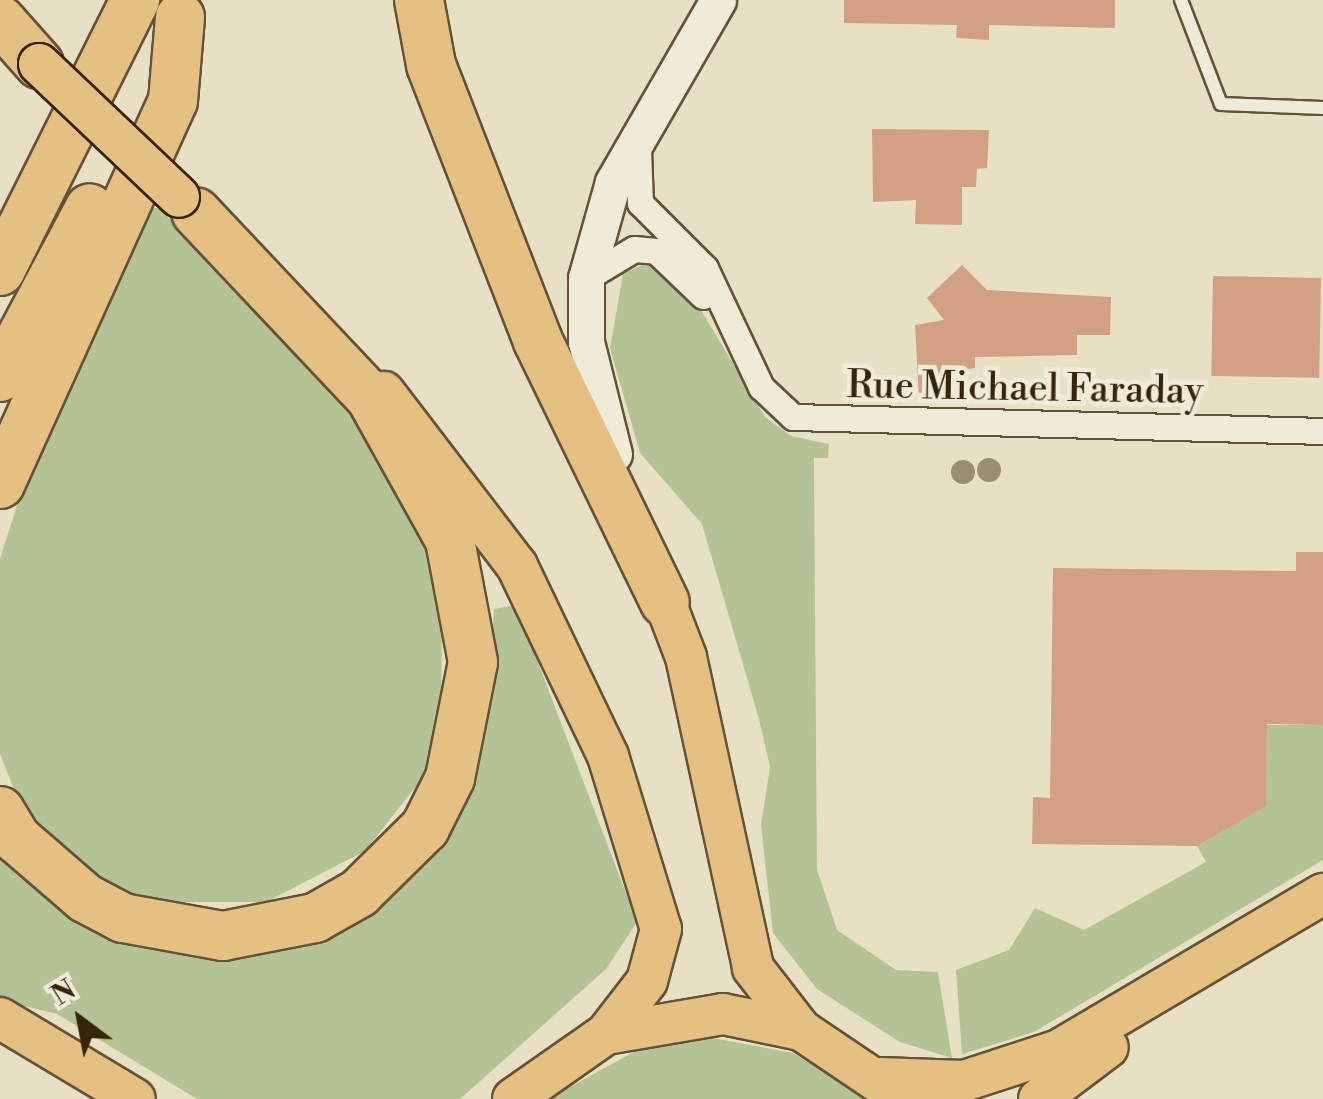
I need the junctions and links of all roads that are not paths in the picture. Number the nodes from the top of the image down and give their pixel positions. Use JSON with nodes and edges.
{"nodes":[{"id":1,"x":135,"y":0,"type":"edge"},
{"id":2,"x":419,"y":0,"type":"edge"},
{"id":3,"x":718,"y":0,"type":"edge"},
{"id":4,"x":1180,"y":0,"type":"edge"},
{"id":5,"x":184,"y":9,"type":"edge"},
{"id":6,"x":0,"y":20,"type":"edge"},
{"id":7,"x":0,"y":34,"type":"edge"},
{"id":8,"x":38,"y":64,"type":"junction"},
{"id":9,"x":1323,"y":108,"type":"edge"},
{"id":10,"x":644,"y":124,"type":"junction"},
{"id":11,"x":187,"y":204,"type":"junction"},
{"id":12,"x":0,"y":270,"type":"edge"},
{"id":13,"x":586,"y":278,"type":"junction"},
{"id":14,"x":751,"y":368,"type":"junction"},
{"id":15,"x":0,"y":377,"type":"edge"},
{"id":16,"x":1323,"y":431,"type":"edge"},
{"id":17,"x":0,"y":484,"type":"edge"},
{"id":18,"x":665,"y":602,"type":"junction"},
{"id":19,"x":0,"y":811,"type":"edge"},
{"id":20,"x":1323,"y":894,"type":"edge"},
{"id":21,"x":1323,"y":909,"type":"edge"},
{"id":22,"x":0,"y":1018,"type":"edge"},
{"id":23,"x":800,"y":1030,"type":"junction"},
{"id":24,"x":606,"y":1034,"type":"junction"},
{"id":25,"x":892,"y":1088,"type":"edge"},
{"id":26,"x":135,"y":1099,"type":"edge"},
{"id":27,"x":513,"y":1099,"type":"edge"},
{"id":28,"x":1040,"y":1099,"type":"edge"}],
"edges":[{"from":1,"to":12,"type":"highway"},
{"from":2,"to":18,"type":"highway"},
{"from":3,"to":10,"type":"main road"},
{"from":4,"to":9,"type":"lane"},
{"from":5,"to":15,"type":"highway"},
{"from":5,"to":17,"type":"highway"},
{"from":6,"to":8,"type":"highway"},
{"from":7,"to":8,"type":"main road"},
{"from":8,"to":11,"type":"main road","bridge":true},
{"from":10,"to":13,"type":"main road"},
{"from":10,"to":14,"type":"street","name":"Rue Michael Faraday"},
{"from":11,"to":19,"type":"highway"},
{"from":11,"to":24,"type":"main road"},
{"from":13,"to":14,"type":"street","name":"Rue Michael Faraday"},
{"from":13,"to":18,"type":"main road"},
{"from":14,"to":16,"type":"street","name":"Rue Michael Faraday"},
{"from":18,"to":23,"type":"main road"},
{"from":20,"to":25,"type":"main road"},
{"from":21,"to":28,"type":"main road"},
{"from":22,"to":26,"type":"main road"},
{"from":23,"to":24,"type":"main road"},
{"from":23,"to":25,"type":"main road"},
{"from":24,"to":27,"type":"main road"}]}
